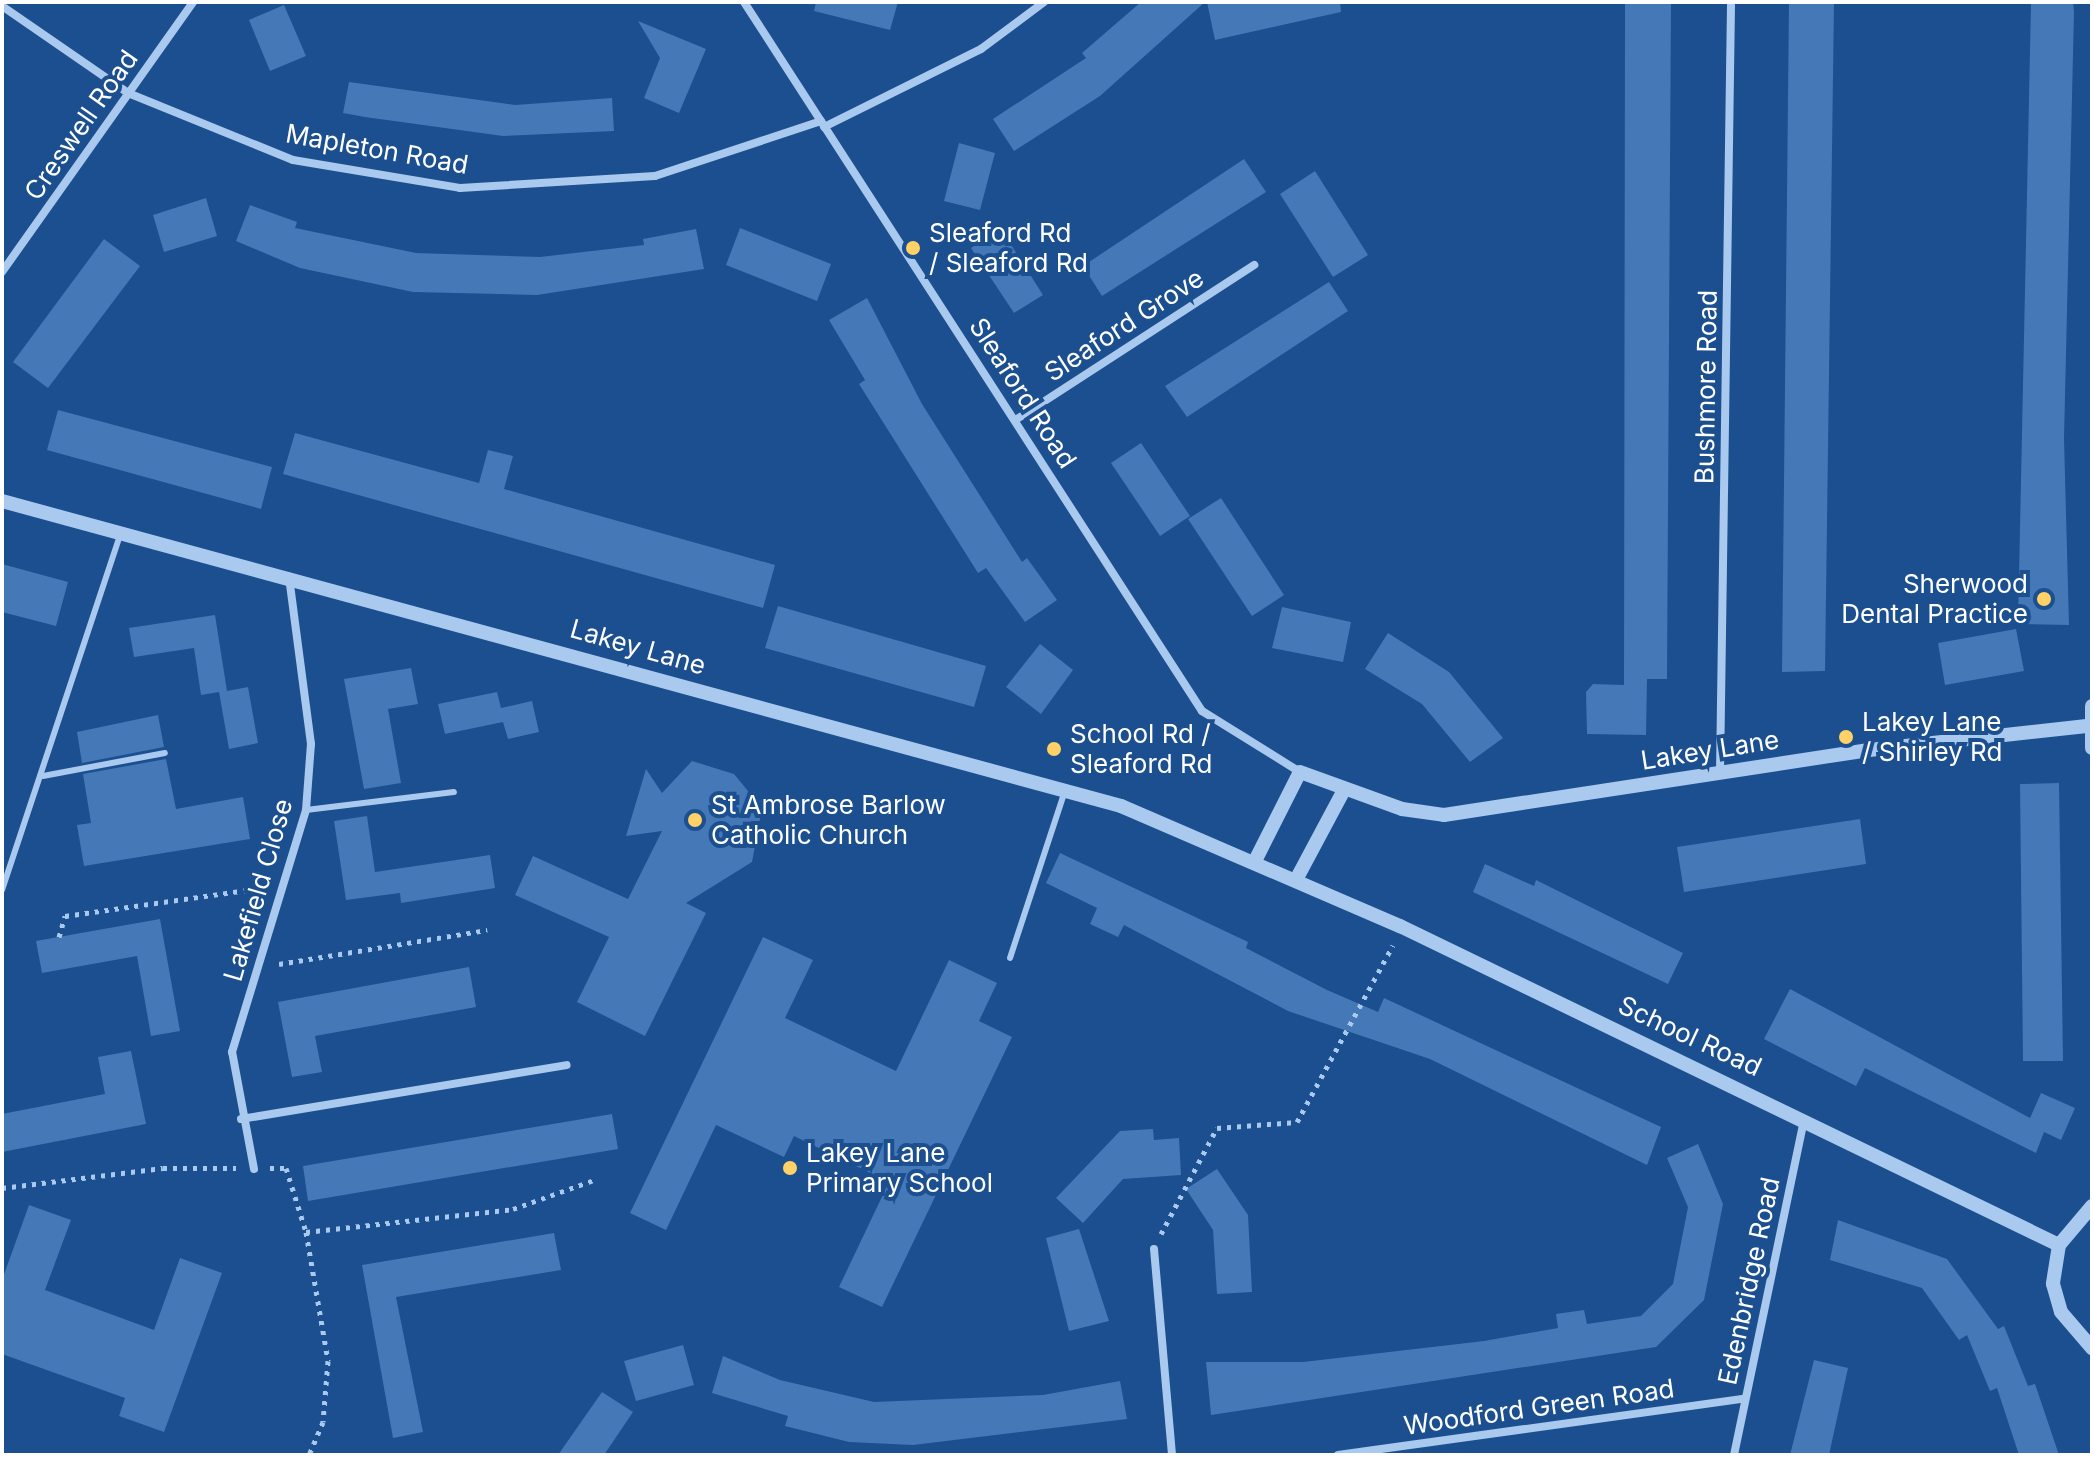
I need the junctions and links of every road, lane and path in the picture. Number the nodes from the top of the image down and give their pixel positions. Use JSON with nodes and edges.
{"nodes":[{"id":1,"x":193,"y":2,"type":"edge"},
{"id":2,"x":744,"y":2,"type":"edge"},
{"id":3,"x":1044,"y":2,"type":"edge"},
{"id":4,"x":1731,"y":2,"type":"edge"},
{"id":5,"x":2,"y":6,"type":"edge"},
{"id":6,"x":128,"y":93,"type":"junction"},
{"id":7,"x":822,"y":124,"type":"junction"},
{"id":8,"x":1254,"y":265,"type":"dead end"},
{"id":9,"x":2,"y":272,"type":"edge"},
{"id":10,"x":1017,"y":419,"type":"junction"},
{"id":11,"x":2,"y":501,"type":"edge"},
{"id":12,"x":120,"y":535,"type":"junction"},
{"id":13,"x":289,"y":575,"type":"junction"},
{"id":14,"x":2092,"y":706,"type":"edge"},
{"id":15,"x":2087,"y":726,"type":"junction"},
{"id":16,"x":2092,"y":748,"type":"edge"},
{"id":17,"x":165,"y":753,"type":"dead end"},
{"id":18,"x":1300,"y":772,"type":"junction"},
{"id":19,"x":1720,"y":773,"type":"junction"},
{"id":20,"x":43,"y":776,"type":"junction"},
{"id":21,"x":1344,"y":790,"type":"junction"},
{"id":22,"x":1065,"y":791,"type":"junction"},
{"id":23,"x":454,"y":792,"type":"dead end"},
{"id":24,"x":306,"y":810,"type":"junction"},
{"id":25,"x":1256,"y":859,"type":"junction"},
{"id":26,"x":1297,"y":878,"type":"junction"},
{"id":27,"x":283,"y":885,"type":"junction"},
{"id":28,"x":2,"y":890,"type":"edge"},
{"id":29,"x":1400,"y":926,"type":"junction"},
{"id":30,"x":487,"y":930,"type":"dead end"},
{"id":31,"x":59,"y":937,"type":"dead end"},
{"id":32,"x":1010,"y":958,"type":"dead end"},
{"id":33,"x":257,"y":968,"type":"junction"},
{"id":34,"x":567,"y":1065,"type":"dead end"},
{"id":35,"x":1805,"y":1116,"type":"junction"},
{"id":36,"x":241,"y":1119,"type":"junction"},
{"id":37,"x":254,"y":1169,"type":"junction"},
{"id":38,"x":594,"y":1180,"type":"dead end"},
{"id":39,"x":2,"y":1188,"type":"edge"},
{"id":40,"x":2092,"y":1206,"type":"edge"},
{"id":41,"x":306,"y":1232,"type":"junction"},
{"id":42,"x":2059,"y":1245,"type":"junction"},
{"id":43,"x":1154,"y":1249,"type":"joint"},
{"id":44,"x":2092,"y":1348,"type":"edge"},
{"id":45,"x":1744,"y":1399,"type":"junction"},
{"id":46,"x":309,"y":1455,"type":"edge"},
{"id":47,"x":1172,"y":1455,"type":"edge"},
{"id":48,"x":1338,"y":1455,"type":"edge"},
{"id":49,"x":1734,"y":1455,"type":"edge"}],
"edges":[{"from":1,"to":6,"type":"street","name":"Creswell Road"},
{"from":2,"to":7,"type":"street","name":"Sleaford Road"},
{"from":3,"to":7,"type":"street","name":"Mapleton Road"},
{"from":4,"to":19,"type":"street","name":"Bushmore Road"},
{"from":5,"to":6,"type":"street","name":"Mapleton Road"},
{"from":6,"to":7,"type":"street","name":"Mapleton Road"},
{"from":6,"to":9,"type":"street","name":"Creswell Road"},
{"from":7,"to":10,"type":"street","name":"Sleaford Road"},
{"from":8,"to":10,"type":"street","name":"Sleaford Grove"},
{"from":10,"to":18,"type":"street","name":"Sleaford Road"},
{"from":11,"to":12,"type":"street","name":"Lakey Lane"},
{"from":12,"to":13,"type":"street","name":"Lakey Lane"},
{"from":12,"to":20,"type":"lane"},
{"from":13,"to":22,"type":"street","name":"Lakey Lane"},
{"from":13,"to":24,"type":"street","name":"Lakefield Close"},
{"from":14,"to":15,"type":"street"},
{"from":15,"to":16,"type":"street"},
{"from":15,"to":19,"type":"street","name":"Lakey Lane"},
{"from":17,"to":20,"type":"lane"},
{"from":18,"to":21,"type":"street","name":"Lakey Lane"},
{"from":18,"to":25,"type":"street"},
{"from":19,"to":21,"type":"street","name":"Lakey Lane"},
{"from":20,"to":28,"type":"lane"},
{"from":21,"to":26,"type":"street"},
{"from":22,"to":25,"type":"street","name":"Lakey Lane"},
{"from":22,"to":32,"type":"lane"},
{"from":23,"to":24,"type":"lane"},
{"from":24,"to":27,"type":"street","name":"Lakefield Close"},
{"from":25,"to":26,"type":"street","name":"Lakey Lane"},
{"from":26,"to":29,"type":"street","name":"School Road"},
{"from":27,"to":31,"type":"path"},
{"from":27,"to":33,"type":"street","name":"Lakefield Close"},
{"from":29,"to":35,"type":"street","name":"School Road"},
{"from":29,"to":43,"type":"path"},
{"from":30,"to":33,"type":"path"},
{"from":33,"to":36,"type":"street","name":"Lakefield Close"},
{"from":34,"to":36,"type":"street"},
{"from":35,"to":42,"type":"street","name":"School Road"},
{"from":35,"to":45,"type":"street","name":"Edenbridge Road"},
{"from":36,"to":37,"type":"street","name":"Lakefield Close"},
{"from":37,"to":39,"type":"path"},
{"from":37,"to":41,"type":"path"},
{"from":38,"to":41,"type":"path"},
{"from":40,"to":42,"type":"street"},
{"from":41,"to":46,"type":"path"},
{"from":42,"to":44,"type":"street"},
{"from":43,"to":47,"type":"street"},
{"from":45,"to":48,"type":"street","name":"Woodford Green Road"},
{"from":45,"to":49,"type":"street","name":"Edenbridge Road"}]}
